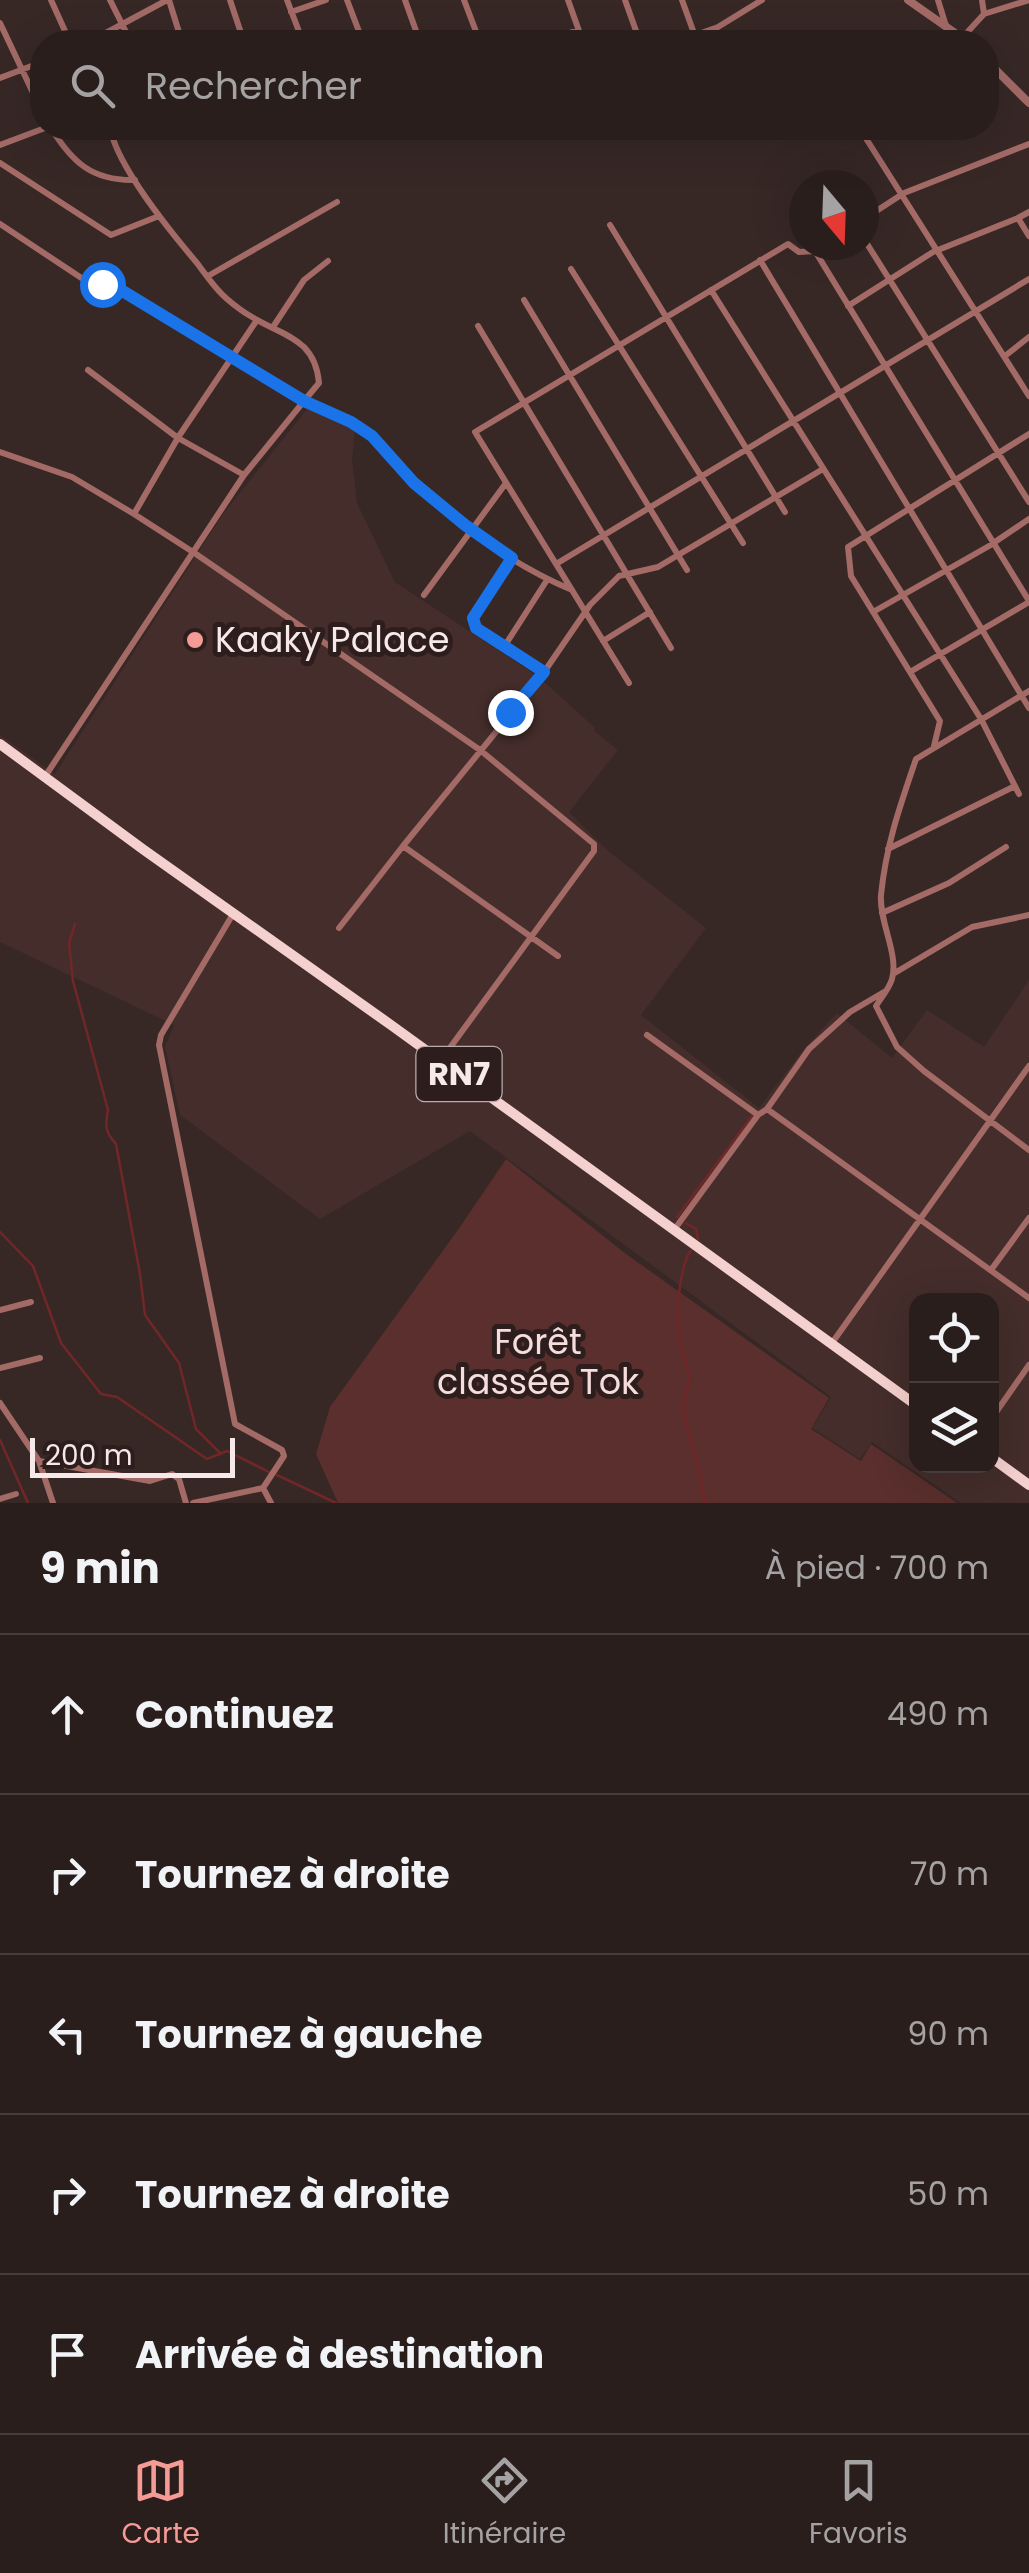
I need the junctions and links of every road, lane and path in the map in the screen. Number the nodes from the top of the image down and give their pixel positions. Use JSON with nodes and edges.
{"nodes":[{"id":1,"x":50,"y":0,"type":"edge"},
{"id":2,"x":110,"y":0,"type":"edge"},
{"id":3,"x":168,"y":0,"type":"edge"},
{"id":4,"x":230,"y":0,"type":"edge"},
{"id":5,"x":287,"y":0,"type":"edge"},
{"id":6,"x":326,"y":0,"type":"edge"},
{"id":7,"x":347,"y":0,"type":"edge"},
{"id":8,"x":404,"y":0,"type":"edge"},
{"id":9,"x":464,"y":0,"type":"edge"},
{"id":10,"x":568,"y":0,"type":"edge"},
{"id":11,"x":625,"y":0,"type":"edge"},
{"id":12,"x":682,"y":0,"type":"edge"},
{"id":13,"x":762,"y":0,"type":"edge"},
{"id":14,"x":908,"y":0,"type":"edge"},
{"id":15,"x":938,"y":0,"type":"edge"},
{"id":16,"x":982,"y":0,"type":"edge"},
{"id":17,"x":1029,"y":0,"type":"edge"},
{"id":18,"x":751,"y":2,"type":"edge"},
{"id":19,"x":292,"y":12,"type":"junction"},
{"id":20,"x":984,"y":14,"type":"junction"},
{"id":21,"x":0,"y":23,"type":"edge"},
{"id":22,"x":123,"y":26,"type":"junction"},
{"id":23,"x":947,"y":28,"type":"junction"},
{"id":24,"x":64,"y":30,"type":"edge"},
{"id":25,"x":114,"y":30,"type":"edge"},
{"id":26,"x":125,"y":30,"type":"edge"},
{"id":27,"x":178,"y":30,"type":"edge"},
{"id":28,"x":240,"y":30,"type":"edge"},
{"id":29,"x":299,"y":30,"type":"edge"},
{"id":30,"x":358,"y":30,"type":"edge"},
{"id":31,"x":415,"y":30,"type":"edge"},
{"id":32,"x":475,"y":30,"type":"edge"},
{"id":33,"x":578,"y":30,"type":"edge"},
{"id":34,"x":636,"y":30,"type":"edge"},
{"id":35,"x":693,"y":30,"type":"edge"},
{"id":36,"x":710,"y":30,"type":"edge"},
{"id":37,"x":950,"y":30,"type":"edge"},
{"id":38,"x":972,"y":30,"type":"edge"},
{"id":39,"x":30,"y":67,"type":"edge"},
{"id":40,"x":22,"y":70,"type":"junction"},
{"id":41,"x":999,"y":72,"type":"edge"},
{"id":42,"x":0,"y":78,"type":"edge"},
{"id":43,"x":30,"y":87,"type":"edge"},
{"id":44,"x":1028,"y":100,"type":"edge"},
{"id":45,"x":30,"y":134,"type":"edge"},
{"id":46,"x":57,"y":140,"type":"edge"},
{"id":47,"x":112,"y":140,"type":"edge"},
{"id":48,"x":868,"y":140,"type":"dead end"},
{"id":49,"x":1029,"y":144,"type":"edge"},
{"id":50,"x":0,"y":145,"type":"edge"},
{"id":51,"x":0,"y":163,"type":"edge"},
{"id":52,"x":135,"y":180,"type":"junction"},
{"id":53,"x":902,"y":194,"type":"junction"},
{"id":54,"x":336,"y":202,"type":"dead end"},
{"id":55,"x":879,"y":209,"type":"edge"},
{"id":56,"x":1029,"y":212,"type":"edge"},
{"id":57,"x":159,"y":216,"type":"junction"},
{"id":58,"x":1018,"y":218,"type":"junction"},
{"id":59,"x":0,"y":224,"type":"edge"},
{"id":60,"x":610,"y":225,"type":"dead end"},
{"id":61,"x":1029,"y":236,"type":"edge"},
{"id":62,"x":789,"y":245,"type":"edge"},
{"id":63,"x":938,"y":250,"type":"junction"},
{"id":64,"x":760,"y":260,"type":"junction"},
{"id":65,"x":820,"y":260,"type":"edge"},
{"id":66,"x":877,"y":260,"type":"edge"},
{"id":67,"x":328,"y":261,"type":"dead end"},
{"id":68,"x":571,"y":269,"type":"dead end"},
{"id":69,"x":207,"y":276,"type":"junction"},
{"id":70,"x":1029,"y":279,"type":"edge"},
{"id":71,"x":890,"y":280,"type":"junction"},
{"id":72,"x":711,"y":290,"type":"junction"},
{"id":73,"x":524,"y":300,"type":"dead end"},
{"id":74,"x":848,"y":306,"type":"junction"},
{"id":75,"x":976,"y":310,"type":"junction"},
{"id":76,"x":666,"y":317,"type":"junction"},
{"id":77,"x":257,"y":320,"type":"junction"},
{"id":78,"x":478,"y":326,"type":"dead end"},
{"id":79,"x":273,"y":328,"type":"junction"},
{"id":80,"x":1029,"y":337,"type":"edge"},
{"id":81,"x":928,"y":339,"type":"junction"},
{"id":82,"x":619,"y":345,"type":"junction"},
{"id":83,"x":1005,"y":356,"type":"junction"},
{"id":84,"x":232,"y":357,"type":"junction"},
{"id":85,"x":884,"y":366,"type":"junction"},
{"id":86,"x":88,"y":370,"type":"dead end"},
{"id":87,"x":570,"y":375,"type":"junction"},
{"id":88,"x":840,"y":393,"type":"junction"},
{"id":89,"x":1029,"y":396,"type":"edge"},
{"id":90,"x":304,"y":401,"type":"junction"},
{"id":91,"x":524,"y":403,"type":"junction"},
{"id":92,"x":794,"y":422,"type":"junction"},
{"id":93,"x":1029,"y":434,"type":"edge"},
{"id":94,"x":178,"y":438,"type":"junction"},
{"id":95,"x":747,"y":449,"type":"junction"},
{"id":96,"x":0,"y":452,"type":"edge"},
{"id":97,"x":998,"y":453,"type":"junction"},
{"id":98,"x":823,"y":469,"type":"junction"},
{"id":99,"x":244,"y":475,"type":"junction"},
{"id":100,"x":701,"y":477,"type":"junction"},
{"id":101,"x":954,"y":480,"type":"junction"},
{"id":102,"x":506,"y":483,"type":"junction"},
{"id":103,"x":775,"y":496,"type":"junction"},
{"id":104,"x":1029,"y":502,"type":"edge"},
{"id":105,"x":650,"y":508,"type":"junction"},
{"id":106,"x":910,"y":509,"type":"junction"},
{"id":107,"x":785,"y":512,"type":"dead end"},
{"id":108,"x":134,"y":514,"type":"junction"},
{"id":109,"x":1029,"y":519,"type":"edge"},
{"id":110,"x":730,"y":523,"type":"junction"},
{"id":111,"x":472,"y":530,"type":"junction"},
{"id":112,"x":604,"y":536,"type":"junction"},
{"id":113,"x":865,"y":536,"type":"junction"},
{"id":114,"x":743,"y":543,"type":"dead end"},
{"id":115,"x":993,"y":544,"type":"junction"},
{"id":116,"x":192,"y":552,"type":"junction"},
{"id":117,"x":678,"y":554,"type":"junction"},
{"id":118,"x":512,"y":558,"type":"junction"},
{"id":119,"x":556,"y":564,"type":"junction"},
{"id":120,"x":687,"y":570,"type":"dead end"},
{"id":121,"x":946,"y":570,"type":"junction"},
{"id":122,"x":627,"y":574,"type":"junction"},
{"id":123,"x":548,"y":580,"type":"junction"},
{"id":124,"x":572,"y":590,"type":"junction"},
{"id":125,"x":424,"y":594,"type":"dead end"},
{"id":126,"x":902,"y":596,"type":"junction"},
{"id":127,"x":1029,"y":602,"type":"edge"},
{"id":128,"x":585,"y":612,"type":"junction"},
{"id":129,"x":650,"y":612,"type":"junction"},
{"id":130,"x":873,"y":612,"type":"junction"},
{"id":131,"x":982,"y":630,"type":"junction"},
{"id":132,"x":603,"y":641,"type":"junction"},
{"id":133,"x":504,"y":646,"type":"junction"},
{"id":134,"x":672,"y":648,"type":"dead end"},
{"id":135,"x":939,"y":654,"type":"junction"},
{"id":136,"x":544,"y":672,"type":"junction"},
{"id":137,"x":910,"y":672,"type":"junction"},
{"id":138,"x":629,"y":683,"type":"dead end"},
{"id":139,"x":1025,"y":693,"type":"edge"},
{"id":140,"x":1029,"y":708,"type":"edge"},
{"id":141,"x":981,"y":720,"type":"junction"},
{"id":142,"x":0,"y":744,"type":"edge"},
{"id":143,"x":934,"y":748,"type":"junction"},
{"id":144,"x":480,"y":750,"type":"junction"},
{"id":145,"x":46,"y":775,"type":"junction"},
{"id":146,"x":403,"y":846,"type":"junction"},
{"id":147,"x":1006,"y":847,"type":"dead end"},
{"id":148,"x":887,"y":850,"type":"junction"},
{"id":149,"x":882,"y":912,"type":"junction"},
{"id":150,"x":233,"y":913,"type":"junction"},
{"id":151,"x":1029,"y":915,"type":"edge"},
{"id":152,"x":338,"y":928,"type":"dead end"},
{"id":153,"x":531,"y":936,"type":"junction"},
{"id":154,"x":558,"y":956,"type":"dead end"},
{"id":155,"x":892,"y":975,"type":"junction"},
{"id":156,"x":885,"y":991,"type":"junction"},
{"id":157,"x":647,"y":1035,"type":"dead end"},
{"id":158,"x":441,"y":1060,"type":"junction"},
{"id":159,"x":1029,"y":1066,"type":"edge"},
{"id":160,"x":767,"y":1109,"type":"junction"},
{"id":161,"x":758,"y":1115,"type":"junction"},
{"id":162,"x":990,"y":1121,"type":"junction"},
{"id":163,"x":1029,"y":1150,"type":"edge"},
{"id":164,"x":920,"y":1218,"type":"junction"},
{"id":165,"x":1029,"y":1218,"type":"edge"},
{"id":166,"x":674,"y":1230,"type":"junction"},
{"id":167,"x":991,"y":1270,"type":"junction"},
{"id":168,"x":1029,"y":1298,"type":"edge"},
{"id":169,"x":31,"y":1302,"type":"dead end"},
{"id":170,"x":0,"y":1310,"type":"edge"},
{"id":171,"x":832,"y":1344,"type":"junction"},
{"id":172,"x":40,"y":1358,"type":"dead end"},
{"id":173,"x":1029,"y":1365,"type":"edge"},
{"id":174,"x":0,"y":1368,"type":"edge"},
{"id":175,"x":909,"y":1400,"type":"edge"},
{"id":176,"x":0,"y":1403,"type":"edge"},
{"id":177,"x":999,"y":1408,"type":"edge"},
{"id":178,"x":39,"y":1462,"type":"junction"},
{"id":179,"x":999,"y":1463,"type":"edge"},
{"id":180,"x":1029,"y":1485,"type":"edge"},
{"id":181,"x":263,"y":1488,"type":"junction"},
{"id":182,"x":16,"y":1494,"type":"dead end"},
{"id":183,"x":0,"y":1498,"type":"edge"},
{"id":184,"x":53,"y":1503,"type":"edge"},
{"id":185,"x":189,"y":1503,"type":"edge"},
{"id":186,"x":271,"y":1503,"type":"edge"}],
"edges":[{"from":1,"to":24,"type":"street"},
{"from":2,"to":22,"type":"street"},
{"from":3,"to":22,"type":"street"},
{"from":3,"to":27,"type":"street"},
{"from":4,"to":28,"type":"street"},
{"from":5,"to":19,"type":"street"},
{"from":6,"to":19,"type":"street"},
{"from":7,"to":30,"type":"street"},
{"from":8,"to":31,"type":"street"},
{"from":9,"to":32,"type":"street"},
{"from":10,"to":33,"type":"street"},
{"from":11,"to":34,"type":"street"},
{"from":12,"to":35,"type":"street"},
{"from":13,"to":18,"type":"street"},
{"from":14,"to":23,"type":"street"},
{"from":15,"to":23,"type":"street"},
{"from":16,"to":20,"type":"street"},
{"from":17,"to":20,"type":"street"},
{"from":18,"to":36,"type":"street"},
{"from":19,"to":29,"type":"street"},
{"from":20,"to":38,"type":"street"},
{"from":21,"to":40,"type":"street"},
{"from":22,"to":25,"type":"street"},
{"from":22,"to":26,"type":"street"},
{"from":23,"to":37,"type":"street"},
{"from":39,"to":40,"type":"street"},
{"from":40,"to":42,"type":"street"},
{"from":40,"to":43,"type":"street"},
{"from":41,"to":44,"type":"street"},
{"from":45,"to":50,"type":"street"},
{"from":46,"to":52,"type":"street"},
{"from":47,"to":52,"type":"street"},
{"from":48,"to":53,"type":"street"},
{"from":49,"to":53,"type":"street"},
{"from":51,"to":57,"type":"street"},
{"from":52,"to":57,"type":"street"},
{"from":53,"to":55,"type":"street"},
{"from":53,"to":63,"type":"street"},
{"from":54,"to":69,"type":"street"},
{"from":56,"to":58,"type":"street"},
{"from":57,"to":69,"type":"street"},
{"from":58,"to":61,"type":"street"},
{"from":58,"to":63,"type":"street"},
{"from":59,"to":84,"type":"street"},
{"from":60,"to":76,"type":"street"},
{"from":62,"to":64,"type":"street"},
{"from":63,"to":71,"type":"street"},
{"from":63,"to":75,"type":"street"},
{"from":64,"to":72,"type":"street"},
{"from":64,"to":88,"type":"street"},
{"from":65,"to":74,"type":"street"},
{"from":66,"to":71,"type":"street"},
{"from":67,"to":79,"type":"street"},
{"from":68,"to":82,"type":"street"},
{"from":69,"to":77,"type":"street"},
{"from":70,"to":75,"type":"street"},
{"from":71,"to":74,"type":"street"},
{"from":71,"to":81,"type":"street"},
{"from":72,"to":76,"type":"street"},
{"from":72,"to":92,"type":"street"},
{"from":73,"to":87,"type":"street"},
{"from":74,"to":85,"type":"street"},
{"from":75,"to":81,"type":"street"},
{"from":75,"to":83,"type":"street"},
{"from":76,"to":82,"type":"street"},
{"from":76,"to":95,"type":"street"},
{"from":77,"to":79,"type":"street"},
{"from":77,"to":84,"type":"street"},
{"from":78,"to":91,"type":"street"},
{"from":79,"to":90,"type":"street"},
{"from":80,"to":83,"type":"street"},
{"from":81,"to":85,"type":"street"},
{"from":81,"to":97,"type":"street"},
{"from":82,"to":87,"type":"street"},
{"from":82,"to":100,"type":"street"},
{"from":83,"to":89,"type":"street"},
{"from":84,"to":90,"type":"street"},
{"from":84,"to":94,"type":"street"},
{"from":85,"to":88,"type":"street"},
{"from":85,"to":101,"type":"street"},
{"from":86,"to":94,"type":"street"},
{"from":87,"to":91,"type":"street"},
{"from":87,"to":105,"type":"street"},
{"from":88,"to":92,"type":"street"},
{"from":88,"to":106,"type":"street"},
{"from":90,"to":99,"type":"street"},
{"from":90,"to":111,"type":"street"},
{"from":91,"to":102,"type":"street"},
{"from":91,"to":112,"type":"street"},
{"from":92,"to":95,"type":"street"},
{"from":92,"to":98,"type":"street"},
{"from":93,"to":97,"type":"street"},
{"from":94,"to":99,"type":"street"},
{"from":94,"to":108,"type":"street"},
{"from":95,"to":100,"type":"street"},
{"from":95,"to":103,"type":"street"},
{"from":96,"to":108,"type":"street"},
{"from":97,"to":101,"type":"street"},
{"from":97,"to":104,"type":"street"},
{"from":98,"to":103,"type":"street"},
{"from":98,"to":113,"type":"street"},
{"from":99,"to":116,"type":"street"},
{"from":100,"to":105,"type":"street"},
{"from":100,"to":110,"type":"street"},
{"from":101,"to":106,"type":"street"},
{"from":101,"to":115,"type":"street"},
{"from":102,"to":111,"type":"street"},
{"from":102,"to":119,"type":"street"},
{"from":103,"to":107,"type":"street"},
{"from":103,"to":110,"type":"street"},
{"from":105,"to":112,"type":"street"},
{"from":105,"to":117,"type":"street"},
{"from":106,"to":113,"type":"street"},
{"from":106,"to":121,"type":"street"},
{"from":108,"to":116,"type":"street"},
{"from":109,"to":115,"type":"street"},
{"from":110,"to":114,"type":"street"},
{"from":110,"to":117,"type":"street"},
{"from":111,"to":118,"type":"street"},
{"from":111,"to":125,"type":"street"},
{"from":112,"to":119,"type":"street"},
{"from":112,"to":122,"type":"street"},
{"from":113,"to":126,"type":"street"},
{"from":113,"to":130,"type":"street"},
{"from":115,"to":121,"type":"street"},
{"from":115,"to":127,"type":"street"},
{"from":116,"to":144,"type":"street"},
{"from":116,"to":145,"type":"street"},
{"from":117,"to":120,"type":"street"},
{"from":117,"to":122,"type":"street"},
{"from":118,"to":123,"type":"street"},
{"from":118,"to":133,"type":"street"},
{"from":119,"to":124,"type":"street"},
{"from":121,"to":126,"type":"street"},
{"from":121,"to":131,"type":"street"},
{"from":122,"to":128,"type":"street"},
{"from":122,"to":129,"type":"street"},
{"from":123,"to":124,"type":"street"},
{"from":123,"to":133,"type":"street"},
{"from":124,"to":128,"type":"street"},
{"from":126,"to":130,"type":"street"},
{"from":126,"to":135,"type":"street"},
{"from":127,"to":131,"type":"street"},
{"from":128,"to":132,"type":"street"},
{"from":128,"to":136,"type":"street"},
{"from":129,"to":132,"type":"street"},
{"from":129,"to":134,"type":"street"},
{"from":130,"to":137,"type":"street"},
{"from":131,"to":135,"type":"street"},
{"from":131,"to":139,"type":"street"},
{"from":132,"to":138,"type":"street"},
{"from":133,"to":136,"type":"street"},
{"from":135,"to":137,"type":"street"},
{"from":135,"to":141,"type":"street"},
{"from":136,"to":144,"type":"street"},
{"from":137,"to":143,"type":"street"},
{"from":139,"to":140,"type":"street"},
{"from":139,"to":141,"type":"street"},
{"from":141,"to":143,"type":"street"},
{"from":141,"to":148,"type":"street"},
{"from":142,"to":145,"type":"highway","number":"RN7"},
{"from":143,"to":148,"type":"street"},
{"from":144,"to":146,"type":"street"},
{"from":144,"to":153,"type":"street"},
{"from":145,"to":150,"type":"highway","number":"RN7"},
{"from":146,"to":152,"type":"street"},
{"from":146,"to":153,"type":"street"},
{"from":147,"to":149,"type":"street"},
{"from":148,"to":149,"type":"street"},
{"from":149,"to":155,"type":"street"},
{"from":150,"to":158,"type":"highway","number":"RN7"},
{"from":150,"to":181,"type":"street"},
{"from":151,"to":155,"type":"street"},
{"from":153,"to":154,"type":"street"},
{"from":153,"to":158,"type":"street"},
{"from":155,"to":156,"type":"street"},
{"from":156,"to":160,"type":"street"},
{"from":156,"to":162,"type":"street"},
{"from":157,"to":161,"type":"street"},
{"from":158,"to":166,"type":"highway","number":"RN7"},
{"from":159,"to":162,"type":"street"},
{"from":160,"to":161,"type":"street"},
{"from":160,"to":164,"type":"street"},
{"from":161,"to":166,"type":"street"},
{"from":162,"to":163,"type":"street"},
{"from":162,"to":164,"type":"street"},
{"from":164,"to":167,"type":"street"},
{"from":164,"to":171,"type":"street"},
{"from":165,"to":167,"type":"street"},
{"from":166,"to":171,"type":"highway","number":"RN7"},
{"from":167,"to":168,"type":"street"},
{"from":169,"to":170,"type":"street"},
{"from":171,"to":175,"type":"highway","number":"RN7"},
{"from":172,"to":174,"type":"street"},
{"from":173,"to":177,"type":"street"},
{"from":176,"to":178,"type":"street"},
{"from":178,"to":184,"type":"street"},
{"from":178,"to":185,"type":"street"},
{"from":179,"to":180,"type":"highway"},
{"from":181,"to":185,"type":"street"},
{"from":181,"to":186,"type":"street"},
{"from":182,"to":183,"type":"street"}]}
